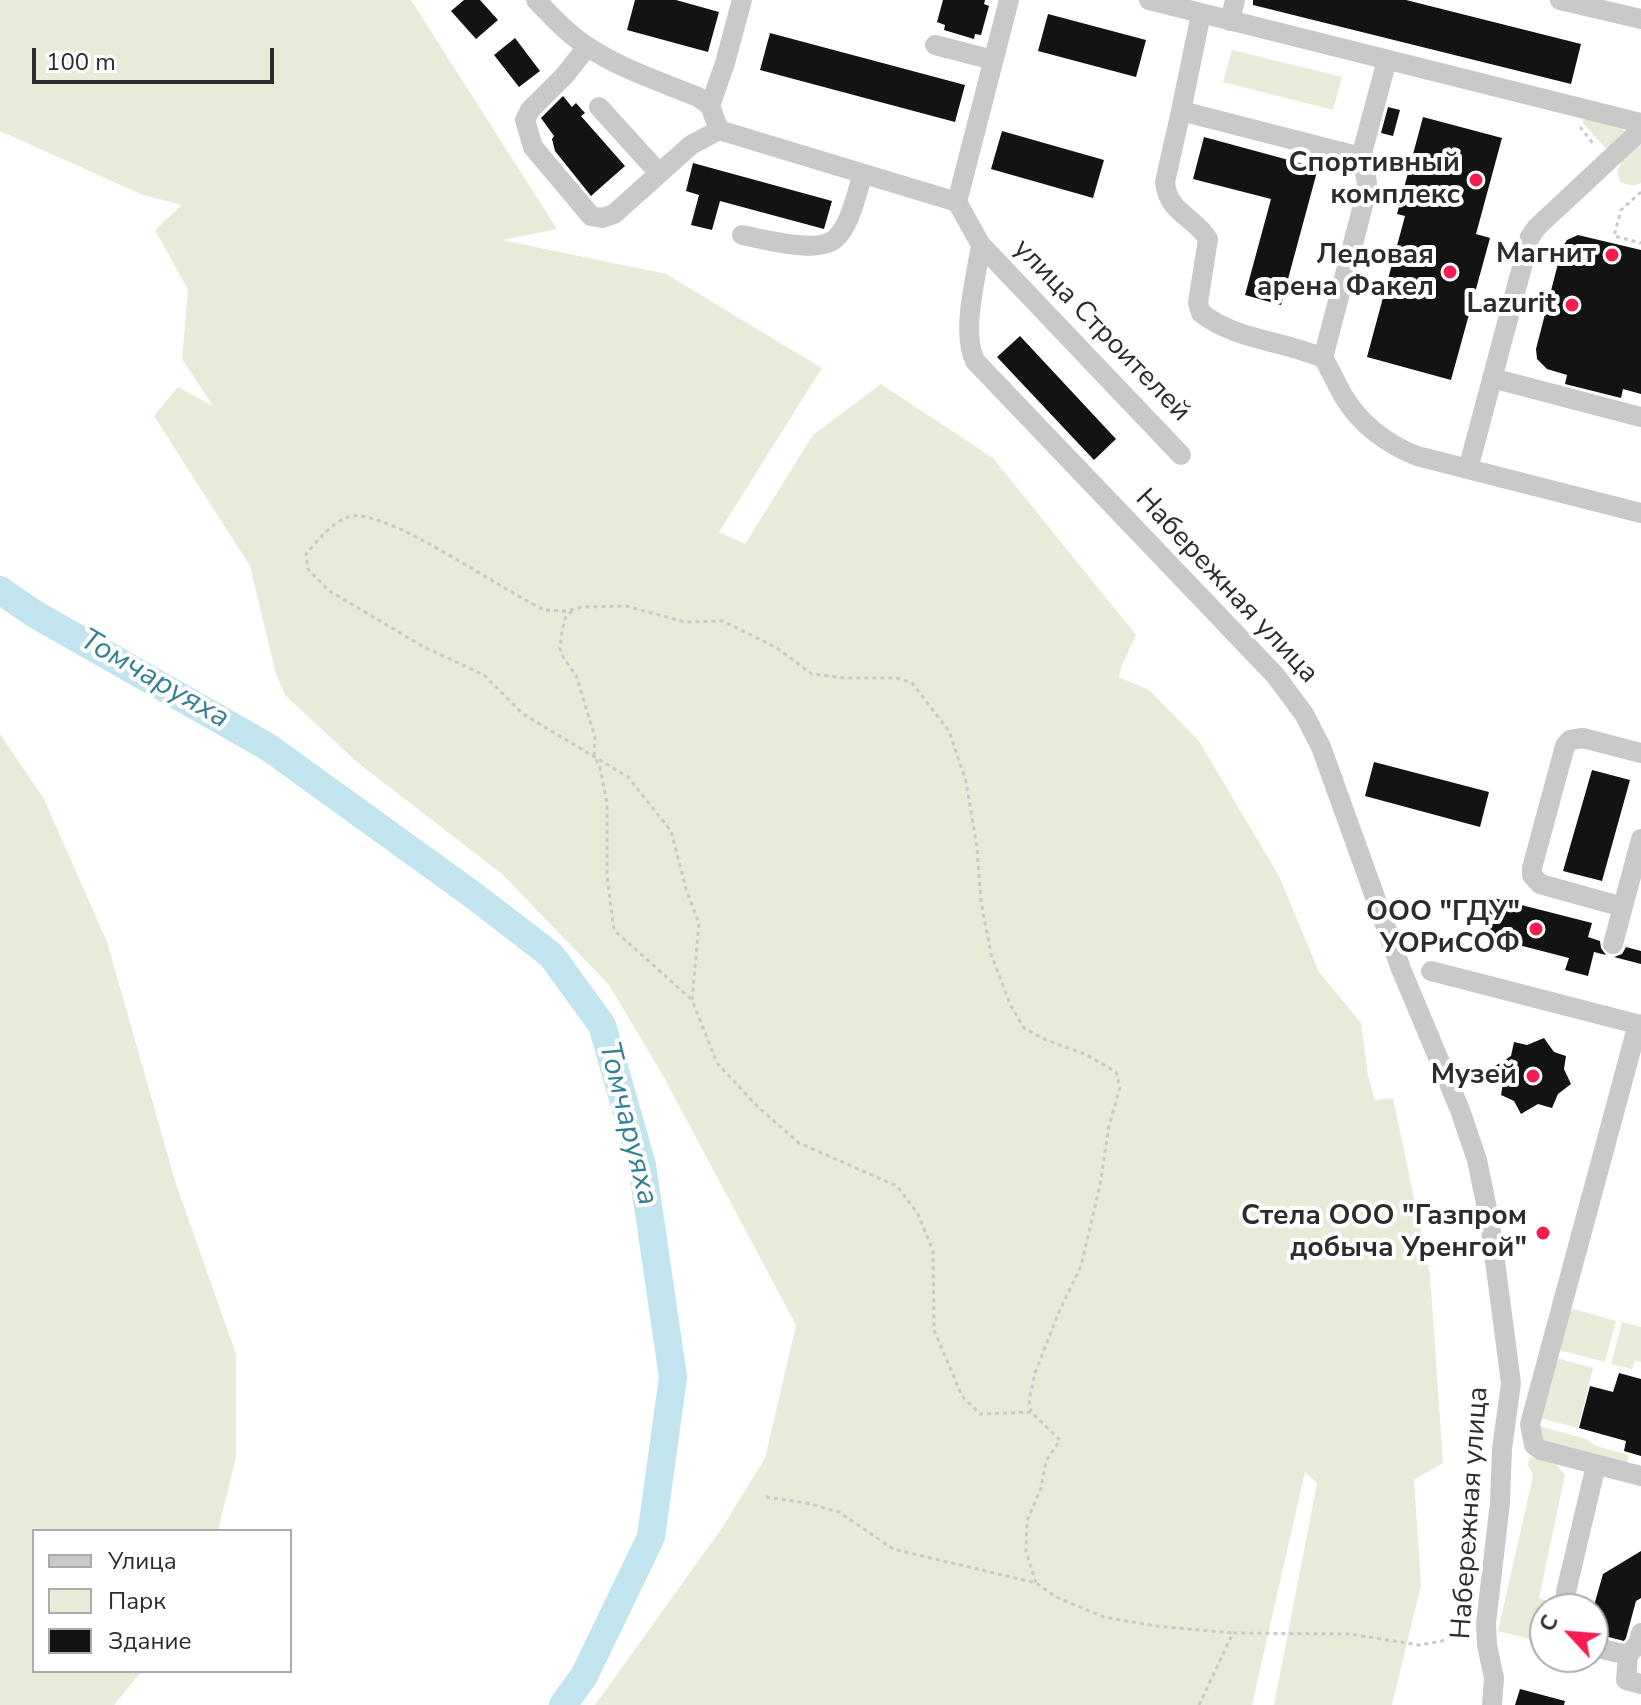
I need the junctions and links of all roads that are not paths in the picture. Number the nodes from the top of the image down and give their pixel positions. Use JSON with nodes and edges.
{"nodes":[{"id":1,"x":536,"y":0,"type":"edge"},
{"id":2,"x":742,"y":0,"type":"edge"},
{"id":3,"x":1009,"y":0,"type":"edge"},
{"id":4,"x":1149,"y":0,"type":"edge"},
{"id":5,"x":1235,"y":0,"type":"edge"},
{"id":6,"x":1560,"y":0,"type":"edge"},
{"id":7,"x":1201,"y":14,"type":"junction"},
{"id":8,"x":1641,"y":19,"type":"edge"},
{"id":9,"x":1230,"y":21,"type":"junction"},
{"id":10,"x":935,"y":45,"type":"dead end"},
{"id":11,"x":587,"y":47,"type":"junction"},
{"id":12,"x":993,"y":60,"type":"junction"},
{"id":13,"x":1387,"y":60,"type":"junction"},
{"id":14,"x":710,"y":106,"type":"junction"},
{"id":15,"x":599,"y":107,"type":"dead end"},
{"id":16,"x":1181,"y":111,"type":"junction"},
{"id":17,"x":1641,"y":123,"type":"edge"},
{"id":18,"x":719,"y":130,"type":"junction"},
{"id":19,"x":1641,"y":130,"type":"edge"},
{"id":20,"x":1361,"y":157,"type":"junction"},
{"id":21,"x":659,"y":173,"type":"junction"},
{"id":22,"x":863,"y":174,"type":"junction"},
{"id":23,"x":957,"y":202,"type":"junction"},
{"id":24,"x":742,"y":235,"type":"dead end"},
{"id":25,"x":981,"y":245,"type":"junction"},
{"id":26,"x":1323,"y":358,"type":"junction"},
{"id":27,"x":1492,"y":378,"type":"junction"},
{"id":28,"x":1641,"y":417,"type":"edge"},
{"id":29,"x":1181,"y":455,"type":"dead end"},
{"id":30,"x":1468,"y":469,"type":"junction"},
{"id":31,"x":1641,"y":513,"type":"edge"},
{"id":32,"x":1641,"y":753,"type":"edge"},
{"id":33,"x":1641,"y":839,"type":"edge"},
{"id":34,"x":1623,"y":907,"type":"junction"},
{"id":35,"x":1613,"y":944,"type":"dead end"},
{"id":36,"x":1431,"y":971,"type":"dead end"},
{"id":37,"x":1639,"y":1024,"type":"edge"},
{"id":38,"x":1596,"y":1465,"type":"junction"},
{"id":39,"x":1641,"y":1476,"type":"edge"},
{"id":40,"x":1566,"y":1593,"type":"edge"},
{"id":41,"x":1641,"y":1633,"type":"edge"},
{"id":42,"x":1609,"y":1651,"type":"edge"},
{"id":43,"x":1628,"y":1655,"type":"junction"},
{"id":44,"x":1641,"y":1684,"type":"edge"},
{"id":45,"x":1492,"y":1705,"type":"edge"}],
"edges":[{"from":1,"to":11,"type":"street"},
{"from":2,"to":14,"type":"street"},
{"from":3,"to":12,"type":"street"},
{"from":4,"to":7,"type":"street"},
{"from":5,"to":9,"type":"street"},
{"from":6,"to":8,"type":"street"},
{"from":7,"to":9,"type":"street"},
{"from":7,"to":16,"type":"street"},
{"from":9,"to":13,"type":"street"},
{"from":10,"to":12,"type":"street"},
{"from":11,"to":14,"type":"street"},
{"from":11,"to":21,"type":"street"},
{"from":12,"to":23,"type":"street"},
{"from":13,"to":17,"type":"street"},
{"from":13,"to":20,"type":"street"},
{"from":14,"to":18,"type":"street"},
{"from":15,"to":21,"type":"street"},
{"from":16,"to":20,"type":"street"},
{"from":16,"to":26,"type":"street"},
{"from":18,"to":21,"type":"street"},
{"from":18,"to":22,"type":"street"},
{"from":19,"to":27,"type":"street"},
{"from":20,"to":26,"type":"street"},
{"from":22,"to":23,"type":"street"},
{"from":22,"to":24,"type":"street"},
{"from":23,"to":25,"type":"street"},
{"from":25,"to":29,"type":"street","name":"улица Строителей"},
{"from":25,"to":45,"type":"street","name":"Набережная улица"},
{"from":26,"to":30,"type":"street"},
{"from":27,"to":28,"type":"street"},
{"from":27,"to":30,"type":"street"},
{"from":30,"to":31,"type":"street"},
{"from":32,"to":34,"type":"street"},
{"from":33,"to":34,"type":"street"},
{"from":34,"to":35,"type":"street"},
{"from":36,"to":37,"type":"street"},
{"from":37,"to":38,"type":"street"},
{"from":38,"to":39,"type":"street"},
{"from":38,"to":40,"type":"street"},
{"from":41,"to":43,"type":"street"},
{"from":42,"to":43,"type":"street"},
{"from":43,"to":44,"type":"street"}]}
